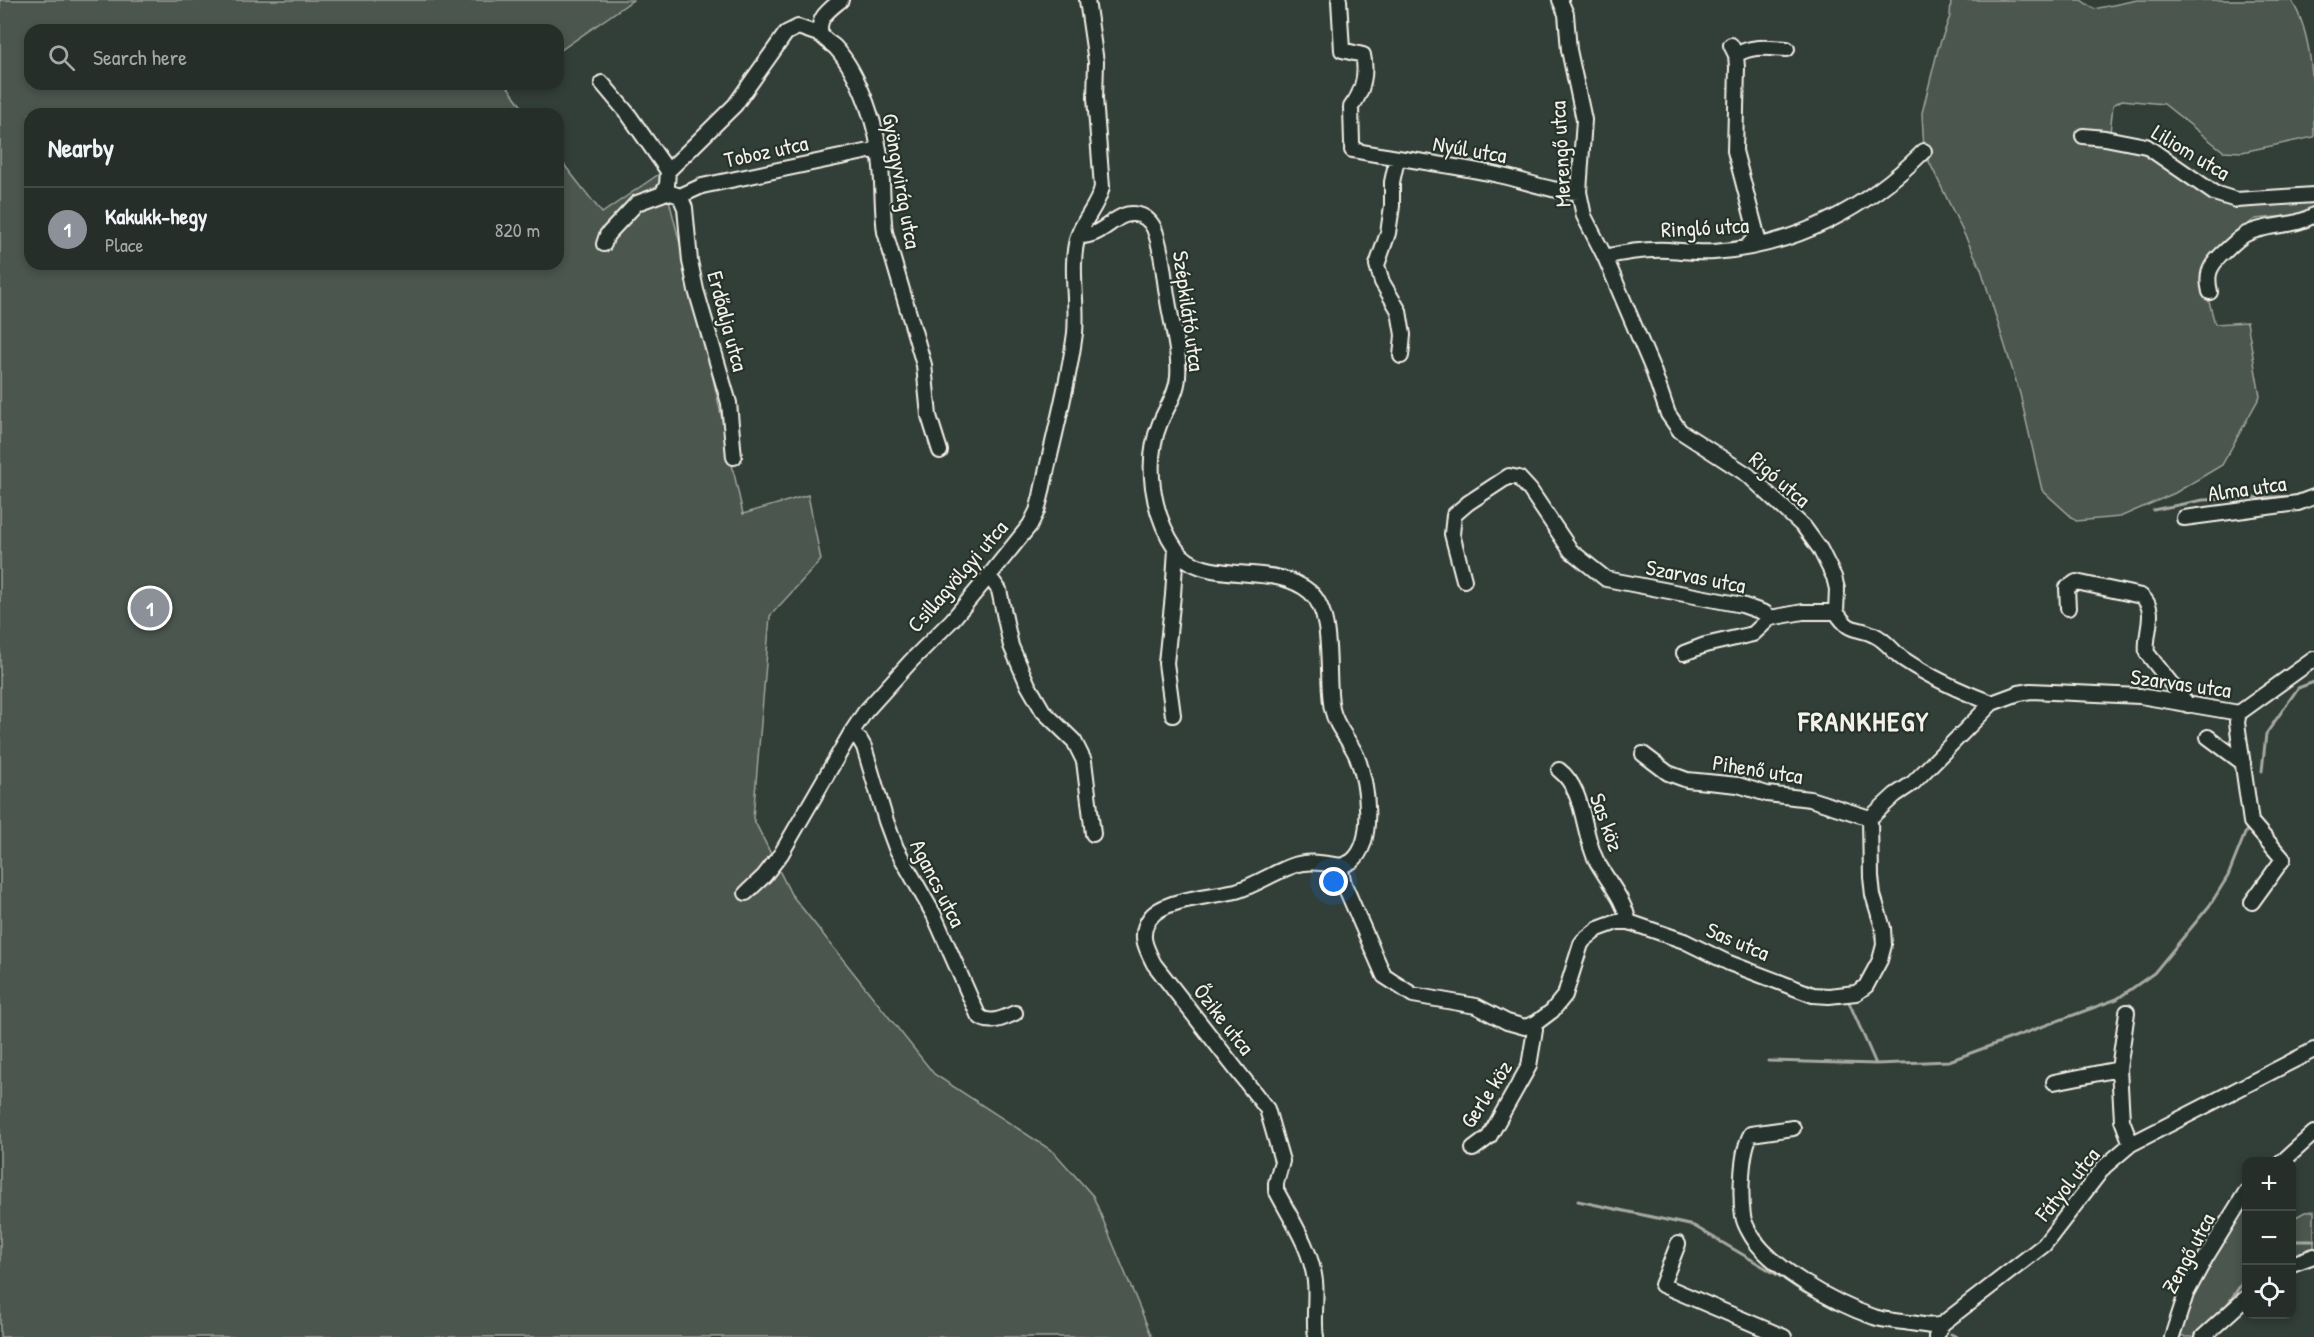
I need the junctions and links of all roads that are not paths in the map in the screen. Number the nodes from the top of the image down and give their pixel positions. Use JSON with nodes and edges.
{"nodes":[{"id":1,"x":841,"y":0,"type":"edge"},
{"id":2,"x":1087,"y":0,"type":"edge"},
{"id":3,"x":1339,"y":0,"type":"edge"},
{"id":4,"x":1560,"y":0,"type":"edge"},
{"id":5,"x":821,"y":35,"type":"junction"},
{"id":6,"x":1787,"y":49,"type":"dead end"},
{"id":7,"x":602,"y":83,"type":"dead end"},
{"id":8,"x":2083,"y":136,"type":"dead end"},
{"id":9,"x":879,"y":149,"type":"junction"},
{"id":10,"x":1924,"y":151,"type":"dead end"},
{"id":11,"x":1397,"y":159,"type":"junction"},
{"id":12,"x":668,"y":171,"type":"junction"},
{"id":13,"x":665,"y":191,"type":"junction"},
{"id":14,"x":1579,"y":192,"type":"junction"},
{"id":15,"x":2314,"y":195,"type":"edge"},
{"id":16,"x":680,"y":196,"type":"junction"},
{"id":17,"x":2314,"y":215,"type":"edge"},
{"id":18,"x":1078,"y":236,"type":"junction"},
{"id":19,"x":604,"y":244,"type":"dead end"},
{"id":20,"x":1746,"y":248,"type":"junction"},
{"id":21,"x":1605,"y":257,"type":"junction"},
{"id":22,"x":2210,"y":292,"type":"dead end"},
{"id":23,"x":1401,"y":356,"type":"dead end"},
{"id":24,"x":1663,"y":401,"type":"joint"},
{"id":25,"x":940,"y":451,"type":"dead end"},
{"id":26,"x":734,"y":457,"type":"dead end"},
{"id":27,"x":2314,"y":497,"type":"edge"},
{"id":28,"x":2184,"y":518,"type":"dead end"},
{"id":29,"x":1176,"y":549,"type":"junction"},
{"id":30,"x":989,"y":576,"type":"junction"},
{"id":31,"x":1464,"y":580,"type":"dead end"},
{"id":32,"x":2068,"y":608,"type":"dead end"},
{"id":33,"x":1836,"y":612,"type":"junction"},
{"id":34,"x":1770,"y":618,"type":"junction"},
{"id":35,"x":1684,"y":653,"type":"dead end"},
{"id":36,"x":2314,"y":659,"type":"edge"},
{"id":37,"x":1992,"y":703,"type":"junction"},
{"id":38,"x":2188,"y":705,"type":"junction"},
{"id":39,"x":2240,"y":713,"type":"junction"},
{"id":40,"x":1173,"y":715,"type":"dead end"},
{"id":41,"x":851,"y":733,"type":"junction"},
{"id":42,"x":2208,"y":737,"type":"dead end"},
{"id":43,"x":1644,"y":754,"type":"dead end"},
{"id":44,"x":2243,"y":762,"type":"junction"},
{"id":45,"x":1558,"y":770,"type":"dead end"},
{"id":46,"x":1870,"y":818,"type":"junction"},
{"id":47,"x":1093,"y":834,"type":"dead end"},
{"id":48,"x":1340,"y":866,"type":"junction"},
{"id":49,"x":746,"y":893,"type":"dead end"},
{"id":50,"x":2252,"y":902,"type":"dead end"},
{"id":51,"x":1629,"y":922,"type":"junction"},
{"id":52,"x":2127,"y":1012,"type":"dead end"},
{"id":53,"x":1015,"y":1013,"type":"dead end"},
{"id":54,"x":1531,"y":1026,"type":"junction"},
{"id":55,"x":2314,"y":1050,"type":"edge"},
{"id":56,"x":2119,"y":1069,"type":"junction"},
{"id":57,"x":2055,"y":1082,"type":"dead end"},
{"id":58,"x":1793,"y":1128,"type":"dead end"},
{"id":59,"x":2314,"y":1133,"type":"edge"},
{"id":60,"x":2132,"y":1144,"type":"junction"},
{"id":61,"x":1473,"y":1149,"type":"dead end"},
{"id":62,"x":2287,"y":1157,"type":"edge"},
{"id":63,"x":2242,"y":1200,"type":"edge"},
{"id":64,"x":1678,"y":1244,"type":"dead end"},
{"id":65,"x":2314,"y":1256,"type":"edge"},
{"id":66,"x":2296,"y":1263,"type":"edge"},
{"id":67,"x":2242,"y":1302,"type":"edge"},
{"id":68,"x":1939,"y":1330,"type":"edge"},
{"id":69,"x":1316,"y":1337,"type":"edge"},
{"id":70,"x":1784,"y":1337,"type":"edge"},
{"id":71,"x":2172,"y":1337,"type":"edge"},
{"id":72,"x":2203,"y":1337,"type":"edge"}],
"edges":[{"from":1,"to":5,"type":"street"},
{"from":2,"to":18,"type":"street"},
{"from":3,"to":11,"type":"street","name":"Nyúl utca"},
{"from":4,"to":14,"type":"street","name":"Merengő utca"},
{"from":5,"to":9,"type":"street","name":"Gyöngyvirág utca"},
{"from":5,"to":12,"type":"street"},
{"from":6,"to":20,"type":"street"},
{"from":7,"to":12,"type":"street"},
{"from":8,"to":15,"type":"street","name":"Liliom utca"},
{"from":9,"to":16,"type":"street","name":"Toboz utca"},
{"from":9,"to":25,"type":"street","name":"Gyöngyvirág utca"},
{"from":10,"to":20,"type":"street","name":"Ringló utca"},
{"from":11,"to":14,"type":"street","name":"Nyúl utca"},
{"from":11,"to":23,"type":"street"},
{"from":12,"to":13,"type":"street"},
{"from":13,"to":16,"type":"street"},
{"from":13,"to":19,"type":"street"},
{"from":14,"to":21,"type":"street","name":"Merengő utca"},
{"from":16,"to":26,"type":"street","name":"Erdőalja utca"},
{"from":17,"to":22,"type":"street"},
{"from":18,"to":29,"type":"street","name":"Szépkilátó utca"},
{"from":18,"to":30,"type":"street","name":"Csillagvölgyi utca"},
{"from":20,"to":21,"type":"street","name":"Ringló utca"},
{"from":21,"to":24,"type":"street","name":"Merengő utca"},
{"from":24,"to":33,"type":"street","name":"Rigó utca"},
{"from":27,"to":28,"type":"street","name":"Alma utca"},
{"from":29,"to":40,"type":"street"},
{"from":29,"to":48,"type":"street"},
{"from":30,"to":41,"type":"street","name":"Csillagvölgyi utca"},
{"from":30,"to":47,"type":"street"},
{"from":31,"to":34,"type":"street","name":"Szarvas utca"},
{"from":32,"to":38,"type":"street"},
{"from":33,"to":34,"type":"street","name":"Szarvas utca"},
{"from":33,"to":37,"type":"street"},
{"from":34,"to":35,"type":"street"},
{"from":36,"to":39,"type":"street"},
{"from":37,"to":38,"type":"street","name":"Szarvas utca"},
{"from":37,"to":46,"type":"street"},
{"from":38,"to":39,"type":"street","name":"Szarvas utca"},
{"from":39,"to":44,"type":"street"},
{"from":41,"to":49,"type":"street","name":"Csillagvölgyi utca"},
{"from":41,"to":53,"type":"street","name":"Agancs utca"},
{"from":42,"to":44,"type":"street"},
{"from":43,"to":46,"type":"street","name":"Pihenő utca"},
{"from":44,"to":50,"type":"street"},
{"from":45,"to":51,"type":"street","name":"Sas köz"},
{"from":46,"to":51,"type":"street","name":"Sas utca"},
{"from":48,"to":54,"type":"street"},
{"from":48,"to":69,"type":"street","name":"Őzike utca"},
{"from":51,"to":54,"type":"street"},
{"from":52,"to":56,"type":"street"},
{"from":54,"to":61,"type":"street","name":"Gerle köz"},
{"from":55,"to":60,"type":"street","name":"Fátyol utca"},
{"from":56,"to":57,"type":"street"},
{"from":56,"to":60,"type":"street"},
{"from":58,"to":68,"type":"street"},
{"from":59,"to":62,"type":"street"},
{"from":60,"to":68,"type":"street","name":"Fátyol utca"},
{"from":63,"to":71,"type":"street","name":"Zengő utca"},
{"from":64,"to":70,"type":"street"},
{"from":65,"to":66,"type":"street"},
{"from":67,"to":72,"type":"street"}]}
